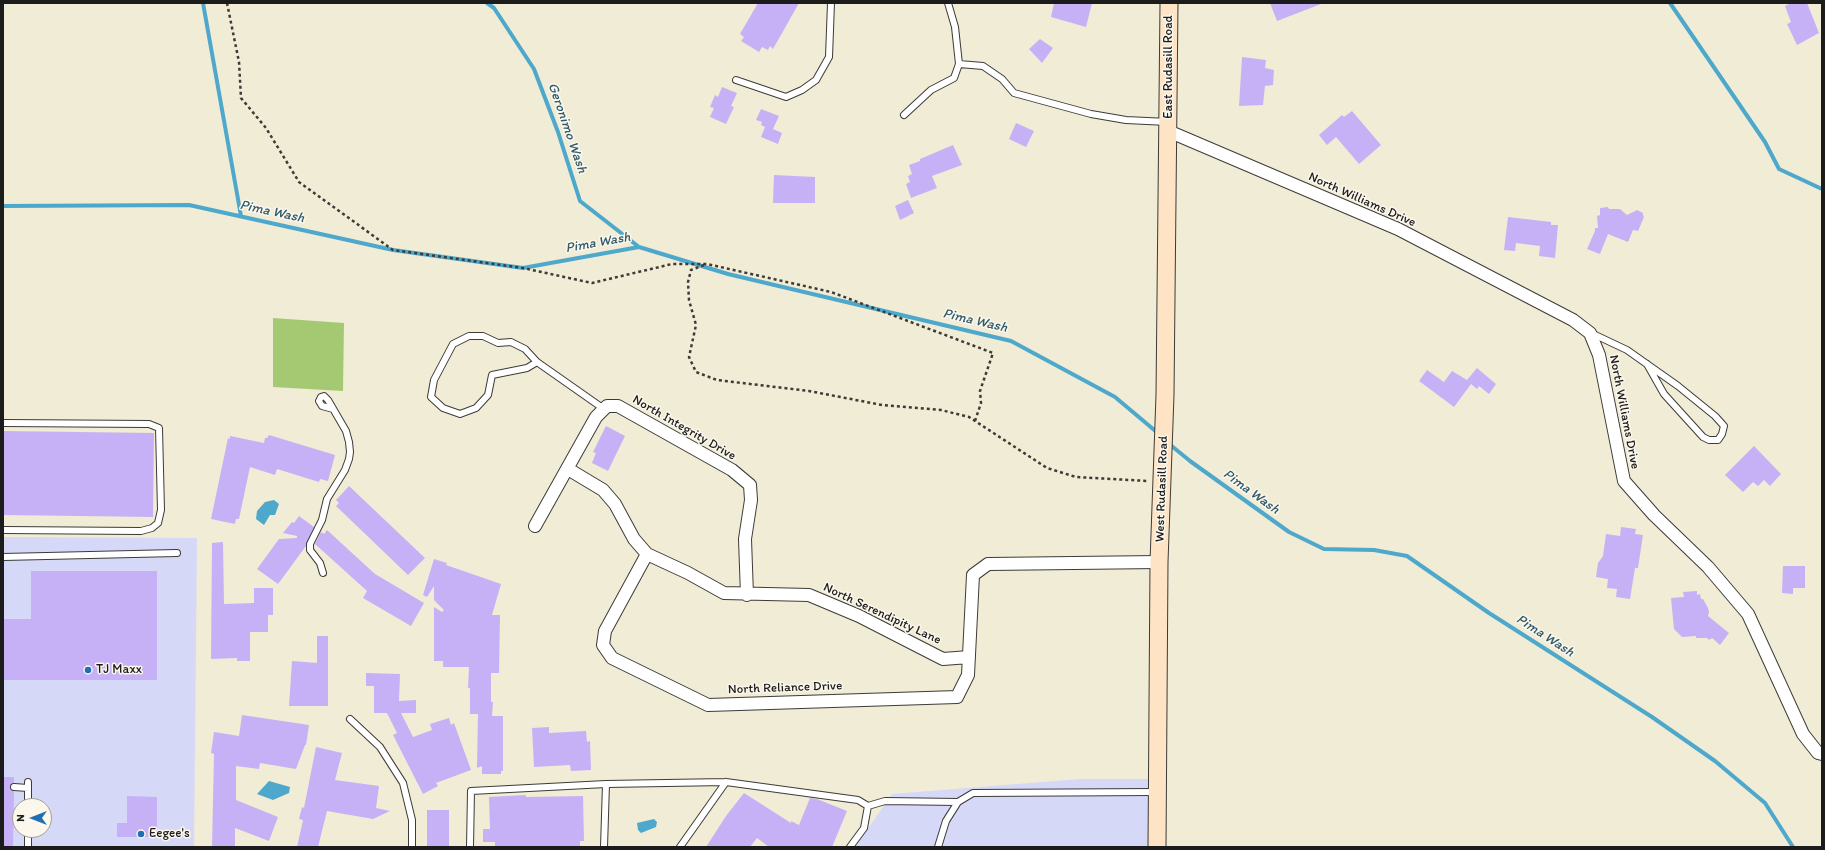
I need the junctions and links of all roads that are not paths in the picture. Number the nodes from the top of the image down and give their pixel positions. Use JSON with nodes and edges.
{"nodes":[{"id":1,"x":831,"y":3,"type":"edge"},
{"id":2,"x":948,"y":3,"type":"edge"},
{"id":3,"x":1169,"y":3,"type":"edge"},
{"id":4,"x":959,"y":64,"type":"junction"},
{"id":5,"x":736,"y":80,"type":"dead end"},
{"id":6,"x":904,"y":115,"type":"dead end"},
{"id":7,"x":1169,"y":127,"type":"junction"},
{"id":8,"x":1590,"y":333,"type":"junction"},
{"id":9,"x":537,"y":362,"type":"junction"},
{"id":10,"x":1647,"y":364,"type":"junction"},
{"id":11,"x":333,"y":409,"type":"dead end"},
{"id":12,"x":604,"y":409,"type":"junction"},
{"id":13,"x":3,"y":423,"type":"edge"},
{"id":14,"x":568,"y":469,"type":"junction"},
{"id":15,"x":535,"y":526,"type":"dead end"},
{"id":16,"x":3,"y":530,"type":"edge"},
{"id":17,"x":178,"y":553,"type":"dead end"},
{"id":18,"x":647,"y":554,"type":"junction"},
{"id":19,"x":3,"y":557,"type":"edge"},
{"id":20,"x":1159,"y":562,"type":"junction"},
{"id":21,"x":323,"y":573,"type":"dead end"},
{"id":22,"x":747,"y":595,"type":"junction"},
{"id":23,"x":969,"y":657,"type":"junction"},
{"id":24,"x":350,"y":719,"type":"dead end"},
{"id":25,"x":1822,"y":754,"type":"edge"},
{"id":26,"x":726,"y":782,"type":"junction"},
{"id":27,"x":606,"y":784,"type":"junction"},
{"id":28,"x":14,"y":787,"type":"dead end"},
{"id":29,"x":1157,"y":792,"type":"junction"},
{"id":30,"x":28,"y":798,"type":"edge"},
{"id":31,"x":958,"y":802,"type":"junction"},
{"id":32,"x":868,"y":806,"type":"junction"},
{"id":33,"x":412,"y":847,"type":"edge"},
{"id":34,"x":470,"y":847,"type":"edge"},
{"id":35,"x":604,"y":847,"type":"edge"},
{"id":36,"x":680,"y":847,"type":"edge"},
{"id":37,"x":850,"y":847,"type":"edge"},
{"id":38,"x":938,"y":847,"type":"edge"},
{"id":39,"x":1156,"y":847,"type":"edge"}],
"edges":[{"from":1,"to":5,"type":"lane"},
{"from":2,"to":4,"type":"lane"},
{"from":3,"to":7,"type":"street","name":"East Rudasill Road"},
{"from":4,"to":6,"type":"lane"},
{"from":4,"to":7,"type":"lane"},
{"from":7,"to":8,"type":"street","name":"North Williams Drive"},
{"from":7,"to":20,"type":"street","name":"West Rudasill Road"},
{"from":8,"to":10,"type":"lane"},
{"from":8,"to":25,"type":"street","name":"North Williams Drive"},
{"from":9,"to":9,"type":"lane"},
{"from":9,"to":12,"type":"lane"},
{"from":10,"to":10,"type":"lane"},
{"from":11,"to":21,"type":"lane"},
{"from":12,"to":14,"type":"street"},
{"from":12,"to":22,"type":"street","name":"North Integrity Drive"},
{"from":13,"to":16,"type":"lane"},
{"from":14,"to":15,"type":"street"},
{"from":14,"to":18,"type":"street","name":"North Serendipity Lane"},
{"from":17,"to":19,"type":"lane"},
{"from":18,"to":22,"type":"street","name":"North Serendipity Lane"},
{"from":18,"to":23,"type":"street","name":"North Reliance Drive"},
{"from":20,"to":23,"type":"street"},
{"from":20,"to":29,"type":"street","name":"West Rudasill Road"},
{"from":22,"to":23,"type":"street","name":"North Serendipity Lane"},
{"from":24,"to":33,"type":"lane"},
{"from":26,"to":27,"type":"lane"},
{"from":26,"to":32,"type":"lane"},
{"from":26,"to":36,"type":"lane"},
{"from":27,"to":34,"type":"lane"},
{"from":27,"to":35,"type":"lane"},
{"from":28,"to":30,"type":"lane"},
{"from":29,"to":31,"type":"lane"},
{"from":29,"to":39,"type":"street","name":"West Rudasill Road"},
{"from":31,"to":32,"type":"lane"},
{"from":31,"to":38,"type":"lane"},
{"from":32,"to":37,"type":"lane"}]}
